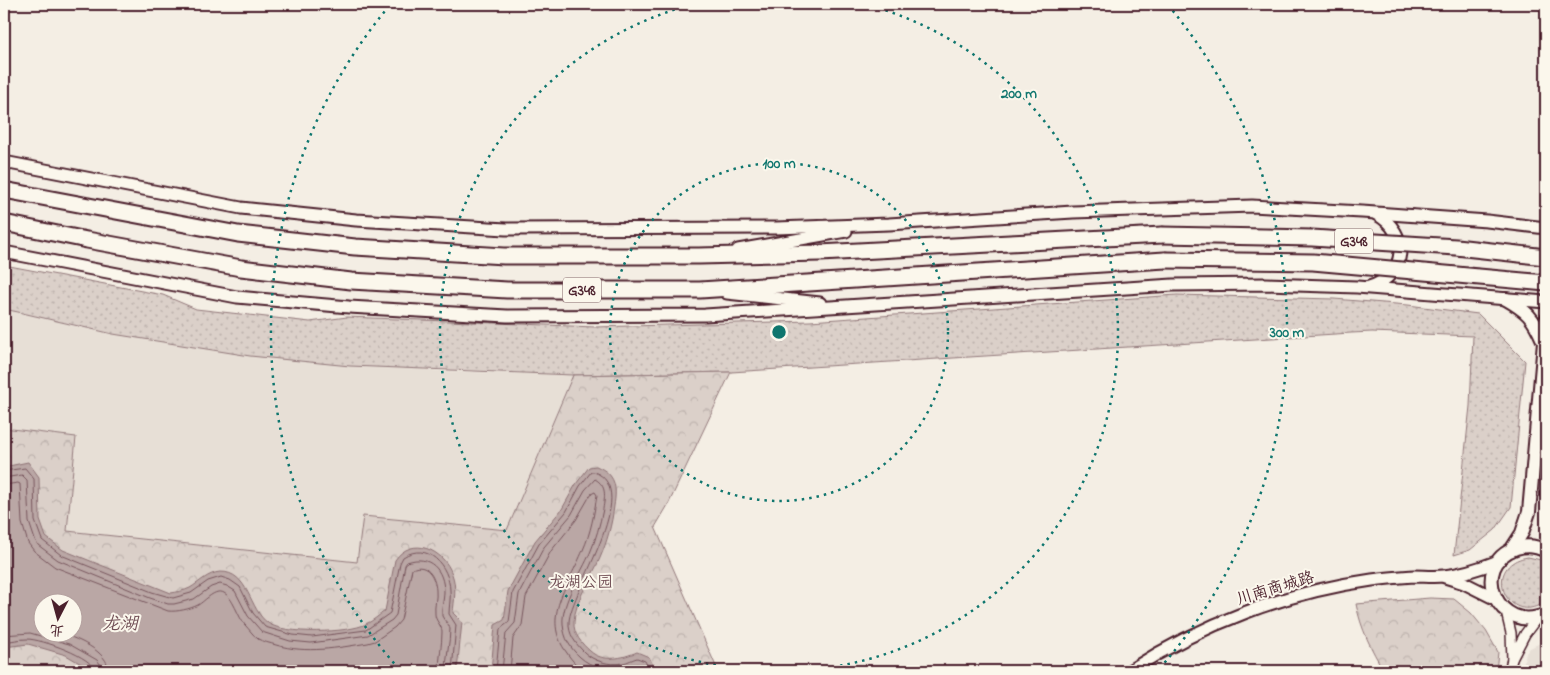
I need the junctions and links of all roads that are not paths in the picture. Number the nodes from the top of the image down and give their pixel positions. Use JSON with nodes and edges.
{"nodes":[{"id":1,"x":4,"y":162,"type":"edge"},
{"id":2,"x":4,"y":190,"type":"edge"},
{"id":3,"x":1362,"y":212,"type":"junction"},
{"id":4,"x":4,"y":222,"type":"edge"},
{"id":5,"x":889,"y":224,"type":"junction"},
{"id":6,"x":1546,"y":228,"type":"edge"},
{"id":7,"x":4,"y":252,"type":"edge"},
{"id":8,"x":699,"y":256,"type":"junction"},
{"id":9,"x":1546,"y":257,"type":"edge"},
{"id":10,"x":1546,"y":283,"type":"edge"},
{"id":11,"x":1357,"y":288,"type":"junction"},
{"id":12,"x":700,"y":290,"type":"junction"},
{"id":13,"x":1506,"y":299,"type":"junction"},
{"id":14,"x":1546,"y":302,"type":"edge"},
{"id":15,"x":855,"y":307,"type":"junction"},
{"id":16,"x":1546,"y":320,"type":"edge"},
{"id":17,"x":1544,"y":342,"type":"junction"},
{"id":18,"x":1511,"y":550,"type":"junction"},
{"id":19,"x":1546,"y":551,"type":"edge"},
{"id":20,"x":1499,"y":561,"type":"junction"},
{"id":21,"x":1443,"y":576,"type":"junction"},
{"id":22,"x":1496,"y":599,"type":"junction"},
{"id":23,"x":1506,"y":612,"type":"junction"},
{"id":24,"x":1542,"y":616,"type":"edge"},
{"id":25,"x":1512,"y":659,"type":"junction"},
{"id":26,"x":1129,"y":671,"type":"edge"},
{"id":27,"x":1509,"y":671,"type":"edge"}],
"edges":[{"from":1,"to":5,"type":"street"},
{"from":2,"to":8,"type":"highway","number":"G348"},
{"from":3,"to":5,"type":"street"},
{"from":3,"to":6,"type":"street"},
{"from":3,"to":11,"type":"street"},
{"from":4,"to":12,"type":"highway","number":"G348"},
{"from":5,"to":8,"type":"street"},
{"from":7,"to":15,"type":"street"},
{"from":8,"to":9,"type":"highway","number":"G348","bridge":true},
{"from":10,"to":12,"type":"highway","number":"G348","bridge":true},
{"from":11,"to":13,"type":"street"},
{"from":11,"to":15,"type":"street"},
{"from":12,"to":15,"type":"street"},
{"from":13,"to":14,"type":"street"},
{"from":13,"to":17,"type":"main road"},
{"from":16,"to":17,"type":"main road"},
{"from":17,"to":18,"type":"main road"},
{"from":18,"to":19,"type":"main road"},
{"from":18,"to":20,"type":"main road"},
{"from":20,"to":21,"type":"street"},
{"from":20,"to":22,"type":"main road"},
{"from":21,"to":22,"type":"street"},
{"from":21,"to":26,"type":"street","name":"川南商城路"},
{"from":22,"to":23,"type":"main road"},
{"from":23,"to":24,"type":"main road"},
{"from":23,"to":25,"type":"street"},
{"from":24,"to":25,"type":"street"},
{"from":25,"to":27,"type":"street"}]}
